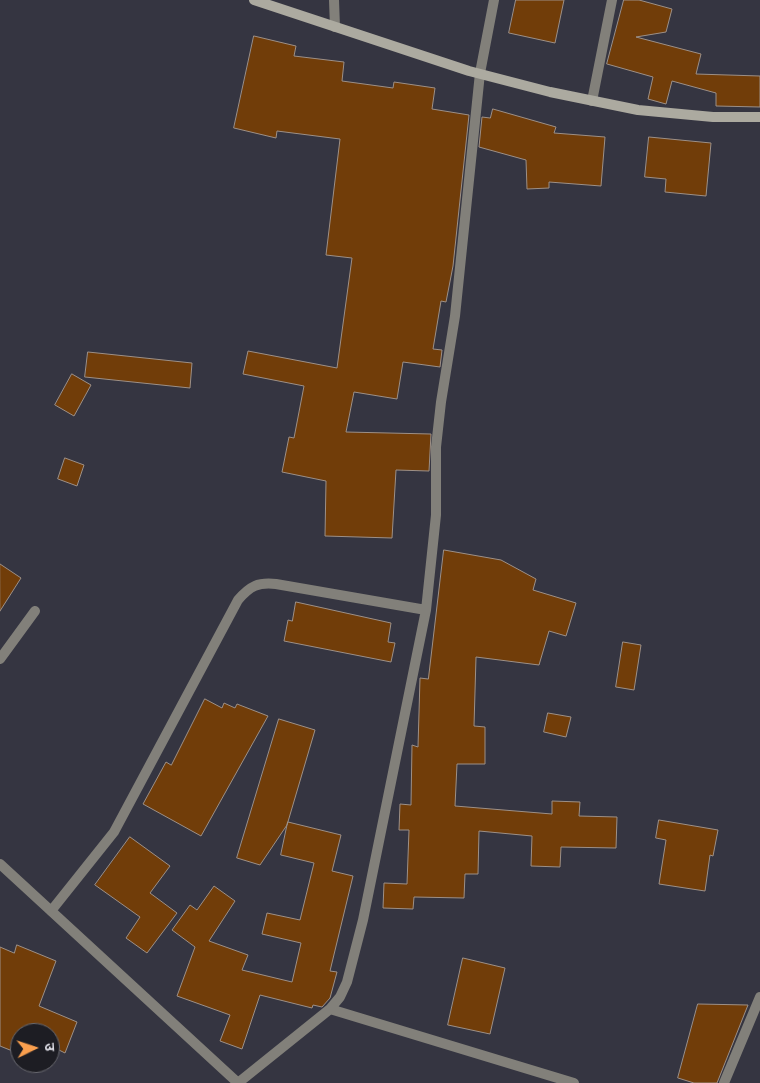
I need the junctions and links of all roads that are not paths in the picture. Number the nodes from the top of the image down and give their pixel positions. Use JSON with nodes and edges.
{"nodes":[{"id":1,"x":254,"y":0,"type":"edge"},
{"id":2,"x":334,"y":0,"type":"edge"},
{"id":3,"x":494,"y":0,"type":"edge"},
{"id":4,"x":612,"y":0,"type":"edge"},
{"id":5,"x":335,"y":27,"type":"junction"},
{"id":6,"x":480,"y":74,"type":"junction"},
{"id":7,"x":592,"y":101,"type":"junction"},
{"id":8,"x":760,"y":117,"type":"edge"},
{"id":9,"x":426,"y":610,"type":"junction"},
{"id":10,"x":35,"y":611,"type":"dead end"},
{"id":11,"x":0,"y":659,"type":"edge"},
{"id":12,"x":0,"y":864,"type":"edge"},
{"id":13,"x":51,"y":911,"type":"junction"},
{"id":14,"x":760,"y":997,"type":"edge"},
{"id":15,"x":330,"y":1009,"type":"junction"},
{"id":16,"x":238,"y":1083,"type":"edge"},
{"id":17,"x":574,"y":1083,"type":"edge"},
{"id":18,"x":724,"y":1083,"type":"edge"}],
"edges":[{"from":1,"to":5,"type":"main road"},
{"from":2,"to":5,"type":"street"},
{"from":3,"to":6,"type":"street"},
{"from":4,"to":7,"type":"street"},
{"from":5,"to":6,"type":"main road"},
{"from":6,"to":7,"type":"main road"},
{"from":6,"to":9,"type":"street"},
{"from":7,"to":8,"type":"main road"},
{"from":9,"to":13,"type":"street"},
{"from":9,"to":15,"type":"street"},
{"from":10,"to":11,"type":"street"},
{"from":12,"to":13,"type":"street"},
{"from":13,"to":16,"type":"street"},
{"from":14,"to":18,"type":"street"},
{"from":15,"to":16,"type":"street"},
{"from":15,"to":17,"type":"street"}]}
